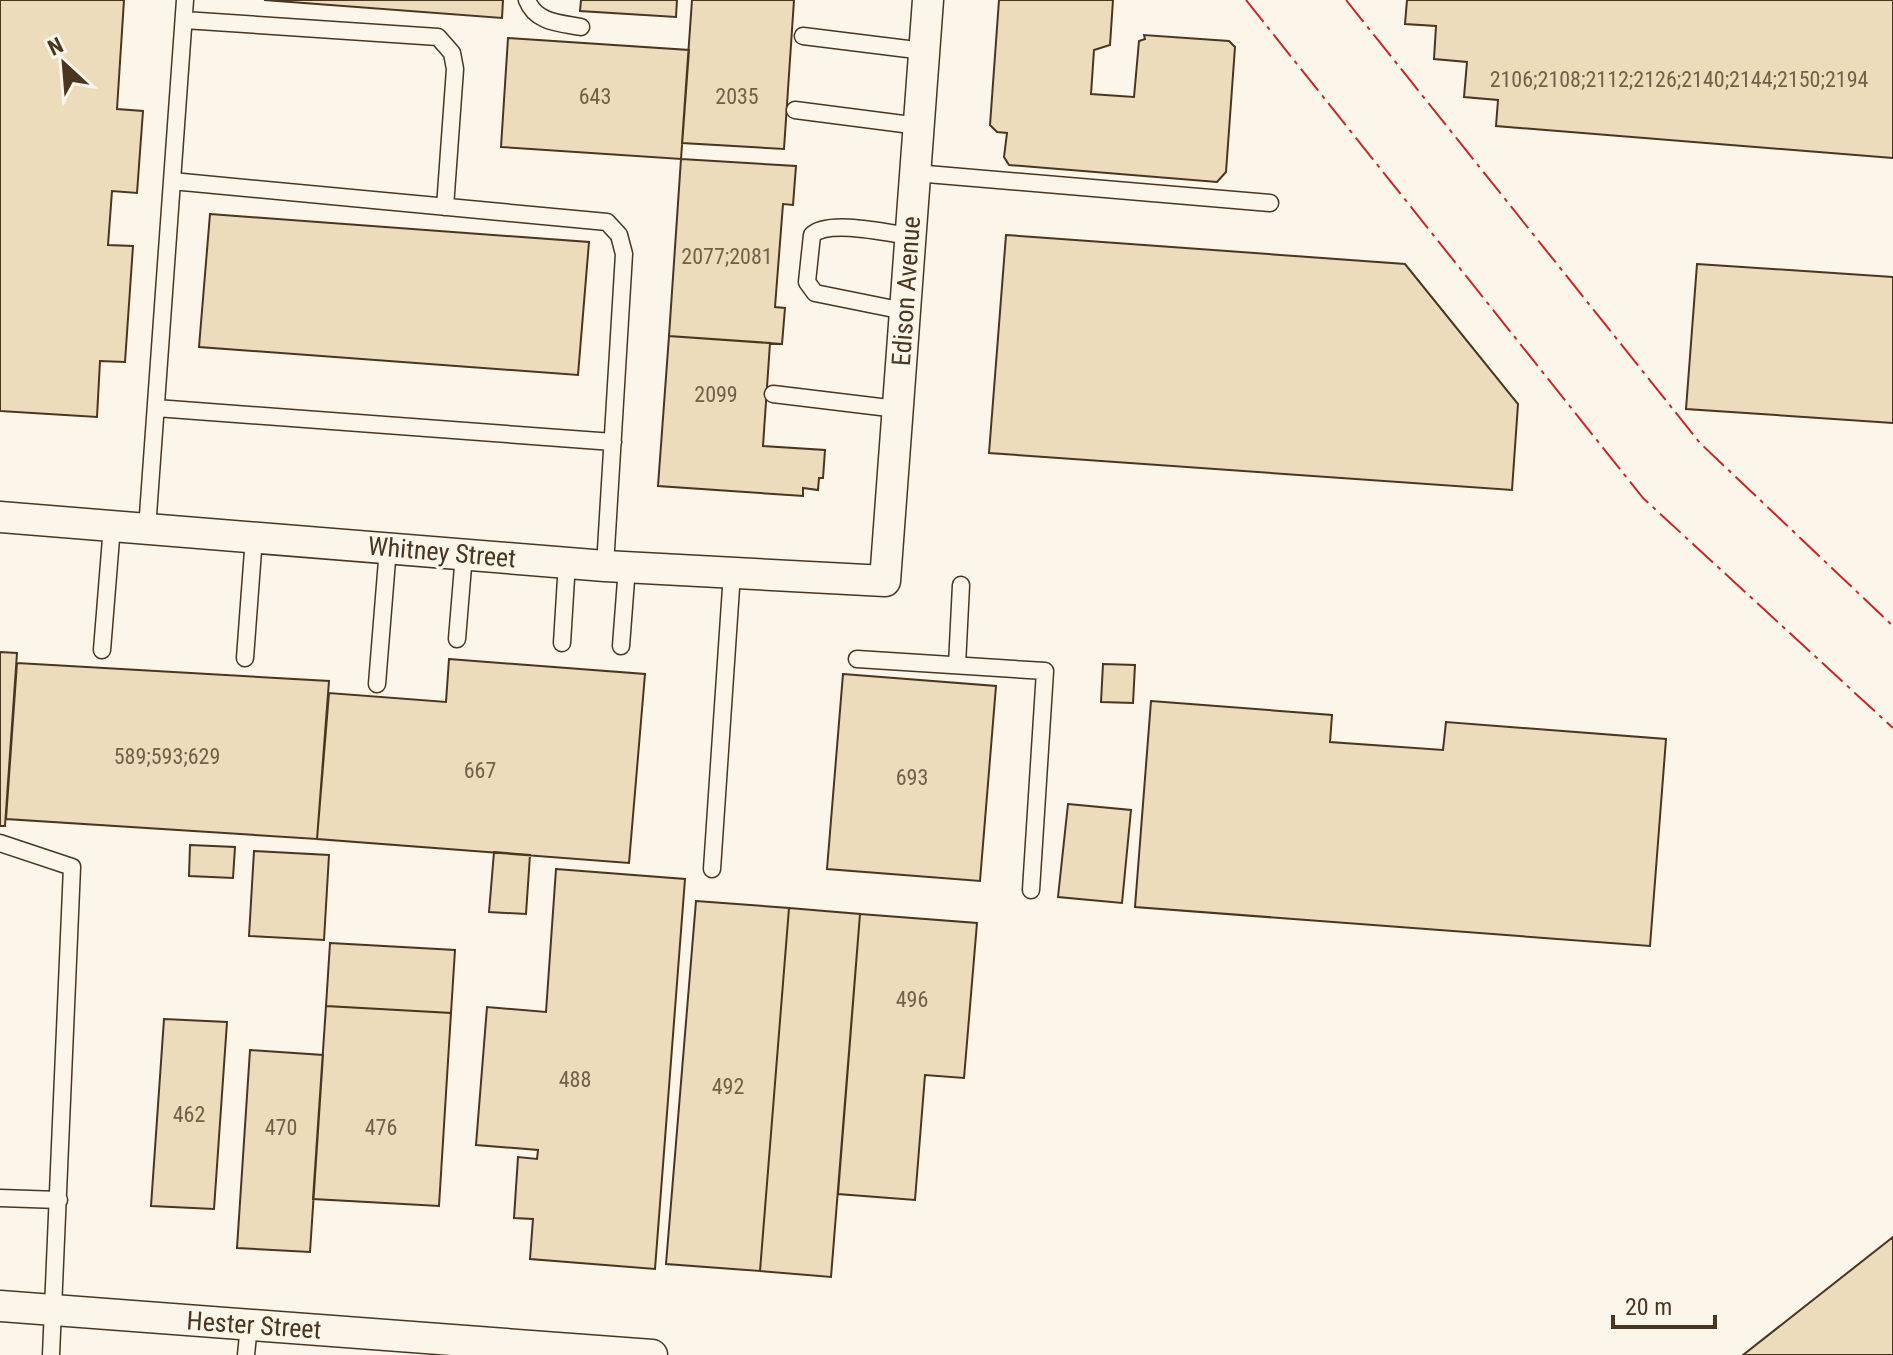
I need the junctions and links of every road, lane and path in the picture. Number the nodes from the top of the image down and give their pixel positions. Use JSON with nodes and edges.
{"nodes":[{"id":1,"x":185,"y":0,"type":"edge"},
{"id":2,"x":527,"y":0,"type":"edge"},
{"id":3,"x":928,"y":0,"type":"edge"},
{"id":4,"x":184,"y":20,"type":"junction"},
{"id":5,"x":581,"y":27,"type":"dead end"},
{"id":6,"x":803,"y":36,"type":"dead end"},
{"id":7,"x":924,"y":51,"type":"junction"},
{"id":8,"x":795,"y":110,"type":"dead end"},
{"id":9,"x":919,"y":126,"type":"junction"},
{"id":10,"x":915,"y":173,"type":"junction"},
{"id":11,"x":172,"y":181,"type":"junction"},
{"id":12,"x":1270,"y":203,"type":"dead end"},
{"id":13,"x":445,"y":207,"type":"junction"},
{"id":14,"x":910,"y":236,"type":"junction"},
{"id":15,"x":904,"y":311,"type":"junction"},
{"id":16,"x":773,"y":394,"type":"dead end"},
{"id":17,"x":156,"y":408,"type":"junction"},
{"id":18,"x":897,"y":409,"type":"junction"},
{"id":19,"x":613,"y":442,"type":"junction"},
{"id":20,"x":0,"y":517,"type":"edge"},
{"id":21,"x":112,"y":526,"type":"junction"},
{"id":22,"x":147,"y":529,"type":"junction"},
{"id":23,"x":254,"y":537,"type":"junction"},
{"id":24,"x":388,"y":548,"type":"junction"},
{"id":25,"x":464,"y":554,"type":"junction"},
{"id":26,"x":567,"y":562,"type":"junction"},
{"id":27,"x":616,"y":566,"type":"junction"},
{"id":28,"x":732,"y":573,"type":"junction"},
{"id":29,"x":885,"y":581,"type":"joint"},
{"id":30,"x":961,"y":585,"type":"dead end"},
{"id":31,"x":457,"y":639,"type":"dead end"},
{"id":32,"x":562,"y":643,"type":"dead end"},
{"id":33,"x":621,"y":646,"type":"dead end"},
{"id":34,"x":102,"y":650,"type":"dead end"},
{"id":35,"x":245,"y":658,"type":"dead end"},
{"id":36,"x":857,"y":659,"type":"dead end"},
{"id":37,"x":957,"y":665,"type":"junction"},
{"id":38,"x":377,"y":684,"type":"dead end"},
{"id":39,"x":0,"y":843,"type":"edge"},
{"id":40,"x":712,"y":869,"type":"dead end"},
{"id":41,"x":1031,"y":890,"type":"dead end"},
{"id":42,"x":0,"y":1198,"type":"edge"},
{"id":43,"x":59,"y":1200,"type":"junction"},
{"id":44,"x":0,"y":1306,"type":"edge"},
{"id":45,"x":55,"y":1310,"type":"junction"},
{"id":46,"x":249,"y":1325,"type":"junction"},
{"id":47,"x":547,"y":1351,"type":"edge"},
{"id":48,"x":51,"y":1355,"type":"edge"},
{"id":49,"x":246,"y":1355,"type":"edge"},
{"id":50,"x":652,"y":1355,"type":"edge"}],
"edges":[{"from":1,"to":4,"type":"lane"},
{"from":2,"to":5,"type":"lane"},
{"from":3,"to":7,"type":"street","name":"Edison Avenue"},
{"from":4,"to":11,"type":"lane"},
{"from":4,"to":13,"type":"lane"},
{"from":6,"to":7,"type":"lane"},
{"from":7,"to":9,"type":"street","name":"Edison Avenue"},
{"from":8,"to":9,"type":"lane"},
{"from":9,"to":10,"type":"street","name":"Edison Avenue"},
{"from":10,"to":12,"type":"lane"},
{"from":10,"to":14,"type":"street","name":"Edison Avenue"},
{"from":11,"to":13,"type":"lane"},
{"from":11,"to":17,"type":"lane"},
{"from":13,"to":19,"type":"lane"},
{"from":14,"to":15,"type":"street","name":"Edison Avenue"},
{"from":14,"to":15,"type":"lane"},
{"from":15,"to":18,"type":"street","name":"Edison Avenue"},
{"from":16,"to":18,"type":"lane"},
{"from":17,"to":19,"type":"lane"},
{"from":17,"to":22,"type":"lane"},
{"from":18,"to":29,"type":"street","name":"Edison Avenue"},
{"from":19,"to":27,"type":"lane"},
{"from":20,"to":21,"type":"street","name":"Whitney Street"},
{"from":21,"to":22,"type":"street","name":"Whitney Street"},
{"from":21,"to":34,"type":"lane"},
{"from":22,"to":23,"type":"street","name":"Whitney Street"},
{"from":23,"to":24,"type":"street","name":"Whitney Street"},
{"from":23,"to":35,"type":"lane"},
{"from":24,"to":25,"type":"street","name":"Whitney Street"},
{"from":24,"to":38,"type":"lane"},
{"from":25,"to":26,"type":"street","name":"Whitney Street"},
{"from":25,"to":31,"type":"lane"},
{"from":26,"to":27,"type":"street","name":"Whitney Street"},
{"from":26,"to":32,"type":"lane"},
{"from":27,"to":28,"type":"street","name":"Whitney Street"},
{"from":27,"to":33,"type":"lane"},
{"from":28,"to":29,"type":"street","name":"Whitney Street"},
{"from":28,"to":40,"type":"lane"},
{"from":30,"to":37,"type":"lane"},
{"from":36,"to":37,"type":"lane"},
{"from":37,"to":41,"type":"lane"},
{"from":39,"to":43,"type":"lane"},
{"from":42,"to":43,"type":"lane"},
{"from":43,"to":45,"type":"lane"},
{"from":44,"to":45,"type":"street","name":"Hester Street"},
{"from":45,"to":46,"type":"street","name":"Hester Street"},
{"from":45,"to":48,"type":"lane"},
{"from":46,"to":47,"type":"street","name":"Hester Street"},
{"from":46,"to":49,"type":"lane"},
{"from":47,"to":50,"type":"street","name":"Hester Street"}]}
